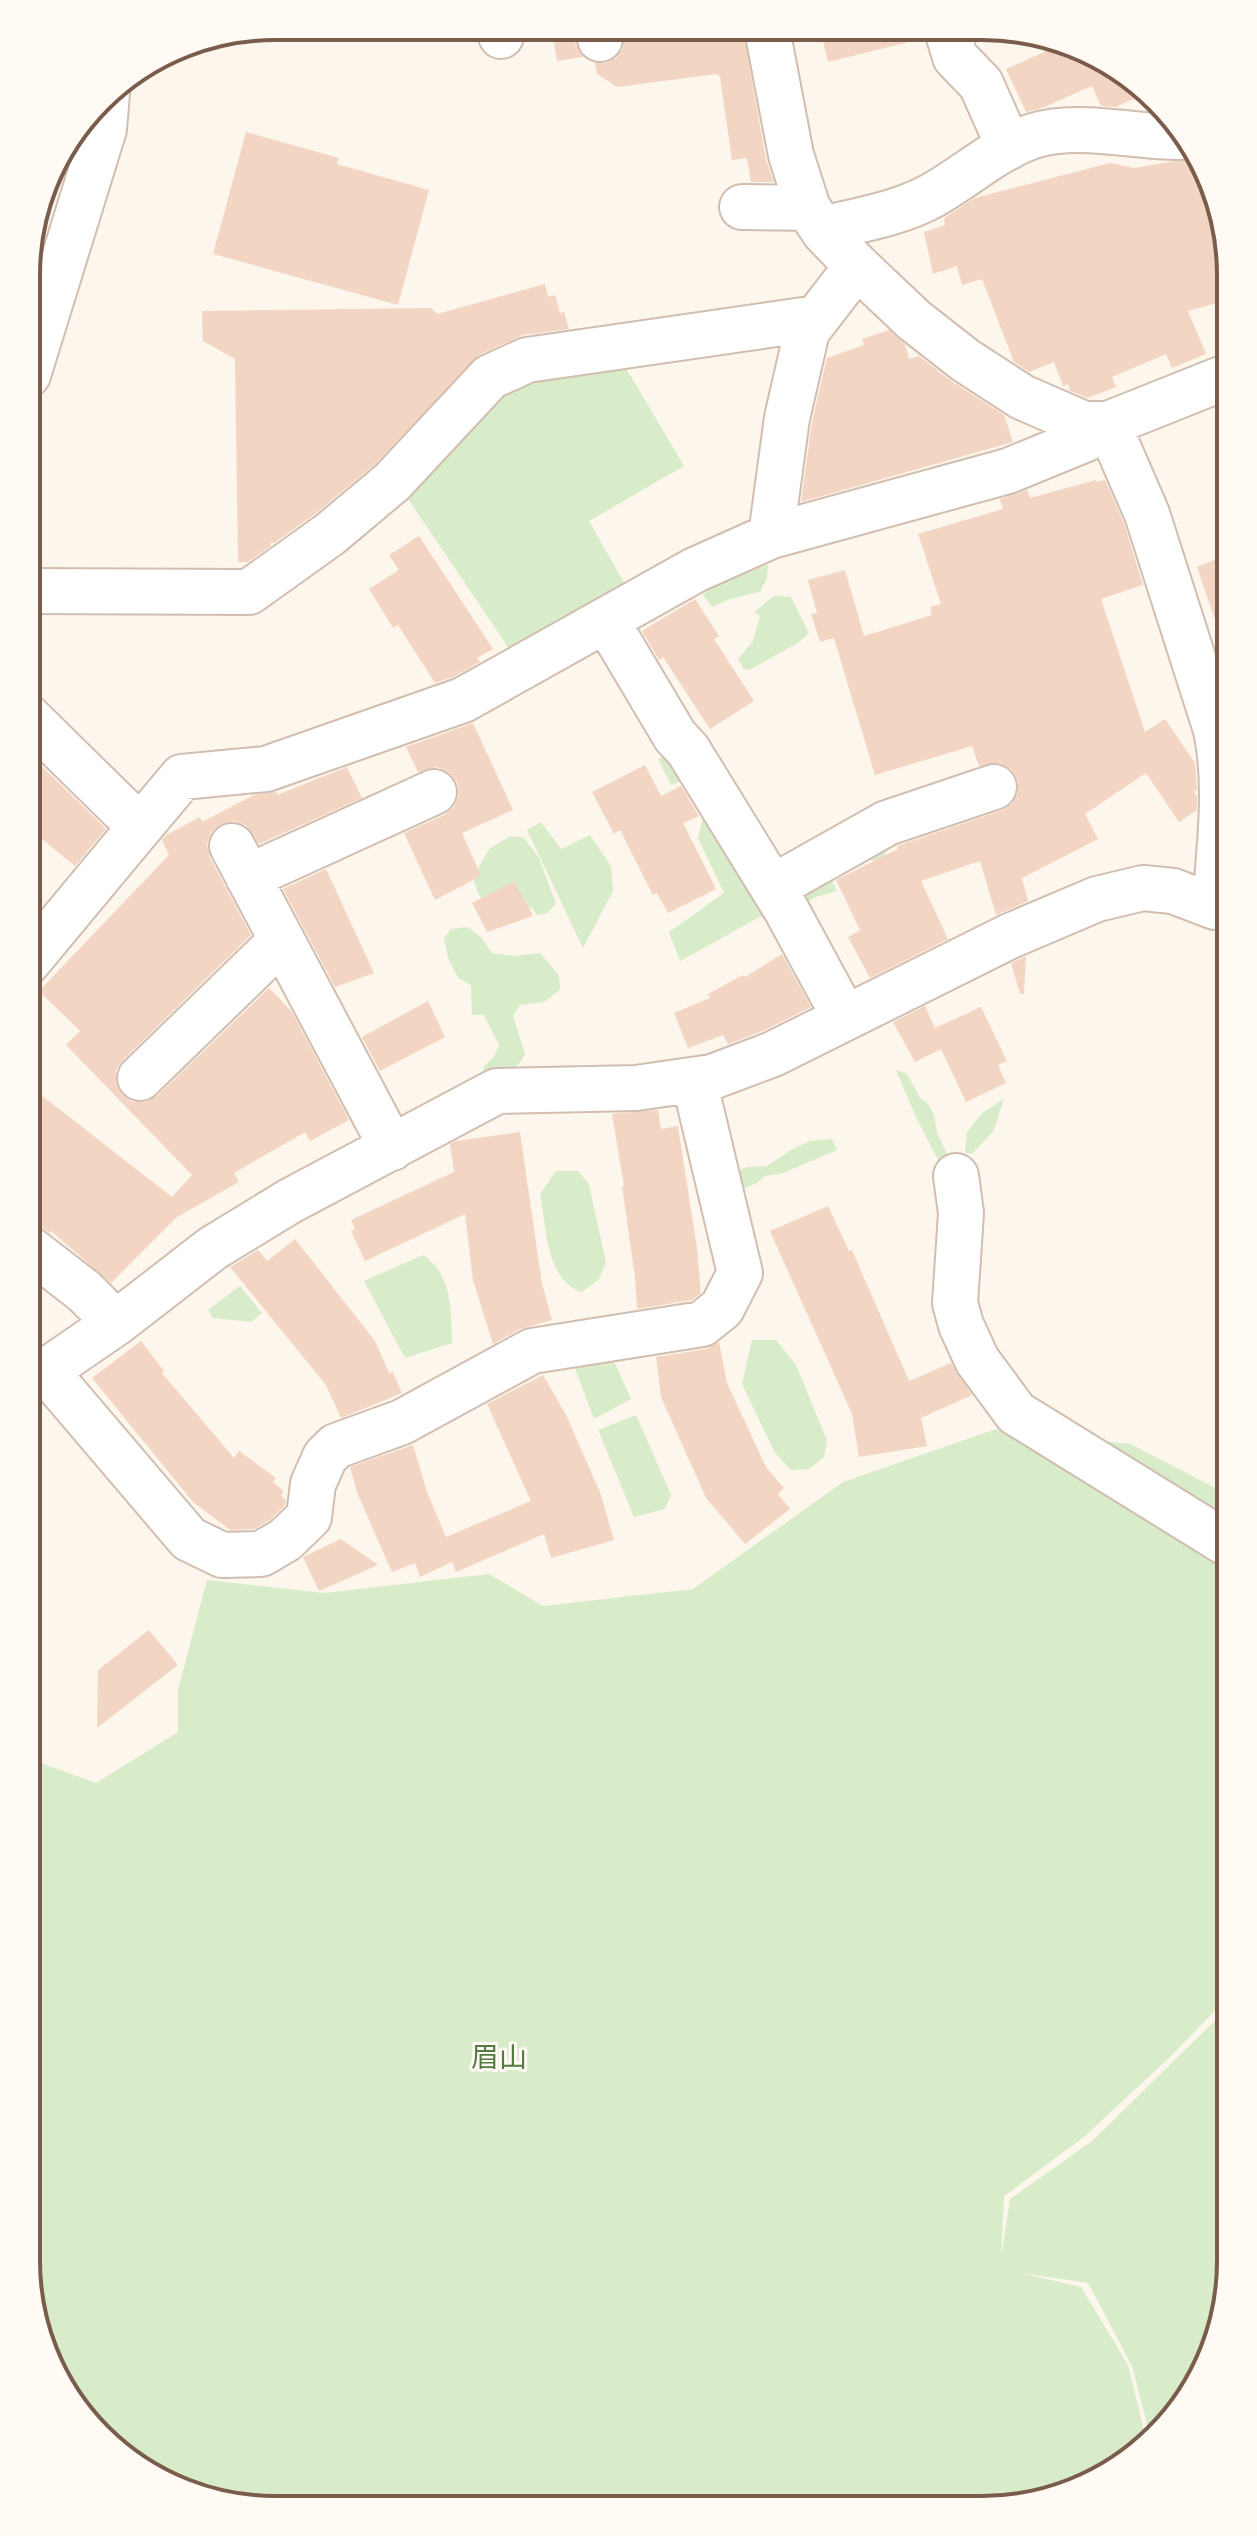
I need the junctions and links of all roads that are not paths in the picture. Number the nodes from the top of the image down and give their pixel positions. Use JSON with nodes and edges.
{"nodes":[{"id":1,"x":769,"y":40,"type":"edge"},
{"id":2,"x":950,"y":40,"type":"edge"},
{"id":3,"x":105,"y":113,"type":"edge"},
{"id":4,"x":1171,"y":137,"type":"edge"},
{"id":5,"x":1009,"y":147,"type":"junction"},
{"id":6,"x":742,"y":207,"type":"dead end"},
{"id":7,"x":815,"y":218,"type":"junction"},
{"id":8,"x":857,"y":266,"type":"junction"},
{"id":9,"x":41,"y":287,"type":"edge"},
{"id":10,"x":817,"y":318,"type":"junction"},
{"id":11,"x":1217,"y":381,"type":"edge"},
{"id":12,"x":1108,"y":424,"type":"junction"},
{"id":13,"x":771,"y":536,"type":"junction"},
{"id":14,"x":41,"y":591,"type":"edge"},
{"id":15,"x":606,"y":620,"type":"junction"},
{"id":16,"x":1217,"y":709,"type":"edge"},
{"id":17,"x":41,"y":730,"type":"edge"},
{"id":18,"x":994,"y":787,"type":"dead end"},
{"id":19,"x":434,"y":792,"type":"dead end"},
{"id":20,"x":140,"y":827,"type":"junction"},
{"id":21,"x":773,"y":887,"type":"junction"},
{"id":22,"x":1217,"y":909,"type":"edge"},
{"id":23,"x":282,"y":940,"type":"junction"},
{"id":24,"x":41,"y":947,"type":"edge"},
{"id":25,"x":845,"y":1018,"type":"junction"},
{"id":26,"x":140,"y":1078,"type":"dead end"},
{"id":27,"x":694,"y":1080,"type":"junction"},
{"id":28,"x":392,"y":1148,"type":"junction"},
{"id":29,"x":956,"y":1176,"type":"dead end"},
{"id":30,"x":41,"y":1257,"type":"edge"},
{"id":31,"x":116,"y":1323,"type":"junction"},
{"id":32,"x":40,"y":1370,"type":"edge"},
{"id":33,"x":40,"y":1378,"type":"edge"},
{"id":34,"x":1216,"y":1537,"type":"edge"}],
"edges":[{"from":1,"to":7,"type":"street"},
{"from":2,"to":5,"type":"street"},
{"from":3,"to":9,"type":"street"},
{"from":4,"to":5,"type":"street"},
{"from":5,"to":7,"type":"street"},
{"from":6,"to":7,"type":"street"},
{"from":7,"to":8,"type":"street"},
{"from":8,"to":10,"type":"street"},
{"from":8,"to":12,"type":"street"},
{"from":10,"to":13,"type":"street"},
{"from":10,"to":14,"type":"street"},
{"from":11,"to":12,"type":"street"},
{"from":12,"to":13,"type":"street"},
{"from":12,"to":16,"type":"street"},
{"from":13,"to":15,"type":"street"},
{"from":15,"to":20,"type":"street"},
{"from":15,"to":21,"type":"street"},
{"from":17,"to":20,"type":"street"},
{"from":18,"to":21,"type":"street"},
{"from":19,"to":23,"type":"street"},
{"from":20,"to":24,"type":"street"},
{"from":21,"to":25,"type":"street"},
{"from":22,"to":25,"type":"street"},
{"from":23,"to":26,"type":"street"},
{"from":23,"to":28,"type":"street"},
{"from":25,"to":27,"type":"street"},
{"from":27,"to":28,"type":"street"},
{"from":27,"to":33,"type":"street"},
{"from":28,"to":31,"type":"street"},
{"from":29,"to":34,"type":"street"},
{"from":30,"to":31,"type":"street"},
{"from":31,"to":32,"type":"street"}]}
